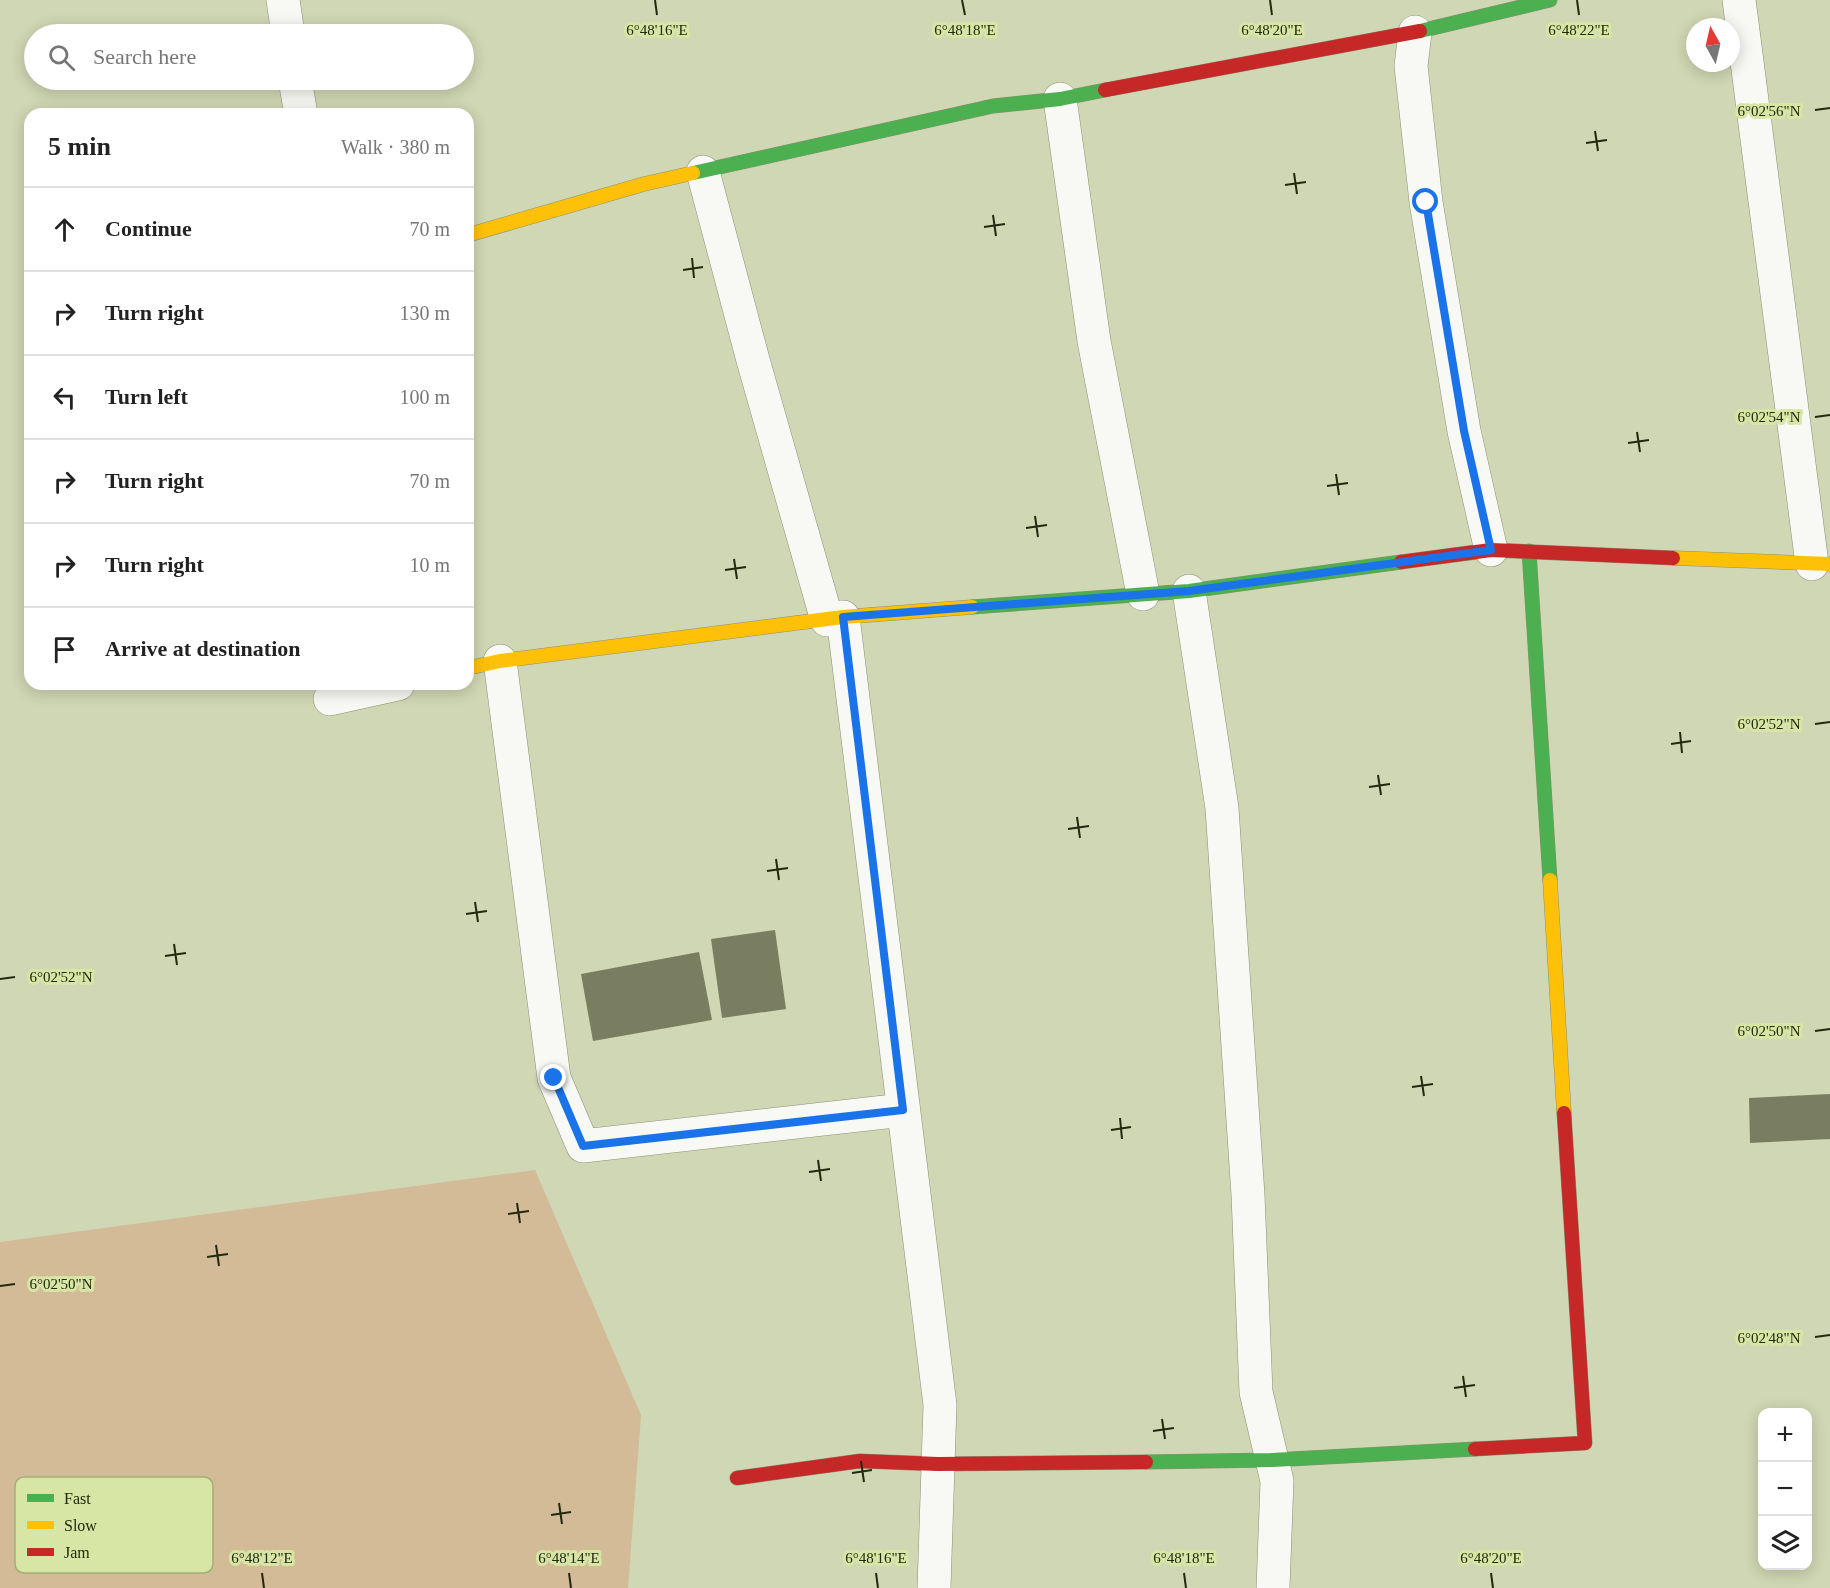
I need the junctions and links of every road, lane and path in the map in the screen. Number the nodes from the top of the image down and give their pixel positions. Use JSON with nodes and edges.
{"nodes":[{"id":1,"x":283,"y":0,"type":"edge"},
{"id":2,"x":1550,"y":0,"type":"edge"},
{"id":3,"x":1739,"y":0,"type":"edge"},
{"id":4,"x":287,"y":24,"type":"edge"},
{"id":5,"x":1415,"y":32,"type":"junction"},
{"id":6,"x":297,"y":90,"type":"edge"},
{"id":7,"x":1060,"y":99,"type":"junction"},
{"id":8,"x":300,"y":108,"type":"edge"},
{"id":9,"x":703,"y":172,"type":"junction"},
{"id":10,"x":474,"y":233,"type":"edge"},
{"id":11,"x":1491,"y":550,"type":"junction"},
{"id":12,"x":1529,"y":552,"type":"junction"},
{"id":13,"x":1821,"y":564,"type":"edge"},
{"id":14,"x":1189,"y":591,"type":"junction"},
{"id":15,"x":1143,"y":594,"type":"junction"},
{"id":16,"x":835,"y":619,"type":"junction"},
{"id":17,"x":500,"y":661,"type":"junction"},
{"id":18,"x":474,"y":667,"type":"edge"},
{"id":19,"x":371,"y":690,"type":"edge"},
{"id":20,"x":330,"y":699,"type":"dead end"},
{"id":21,"x":903,"y":1110,"type":"junction"},
{"id":22,"x":1272,"y":1460,"type":"junction"},
{"id":23,"x":938,"y":1464,"type":"junction"},
{"id":24,"x":737,"y":1478,"type":"dead end"},
{"id":25,"x":934,"y":1588,"type":"edge"},
{"id":26,"x":1273,"y":1588,"type":"edge"}],
"edges":[{"from":1,"to":4,"type":"street"},
{"from":2,"to":5,"type":"street"},
{"from":3,"to":13,"type":"street"},
{"from":5,"to":7,"type":"street"},
{"from":5,"to":11,"type":"street"},
{"from":6,"to":8,"type":"street"},
{"from":7,"to":9,"type":"street"},
{"from":7,"to":15,"type":"street"},
{"from":9,"to":10,"type":"street"},
{"from":9,"to":16,"type":"street"},
{"from":11,"to":12,"type":"street"},
{"from":11,"to":14,"type":"street"},
{"from":12,"to":13,"type":"street"},
{"from":12,"to":22,"type":"street"},
{"from":14,"to":15,"type":"street"},
{"from":14,"to":22,"type":"street"},
{"from":15,"to":16,"type":"street"},
{"from":16,"to":17,"type":"street"},
{"from":16,"to":21,"type":"street"},
{"from":17,"to":18,"type":"street"},
{"from":17,"to":21,"type":"street"},
{"from":19,"to":20,"type":"street"},
{"from":21,"to":23,"type":"street"},
{"from":22,"to":23,"type":"street"},
{"from":22,"to":26,"type":"street"},
{"from":23,"to":24,"type":"street"},
{"from":23,"to":25,"type":"street"}]}
